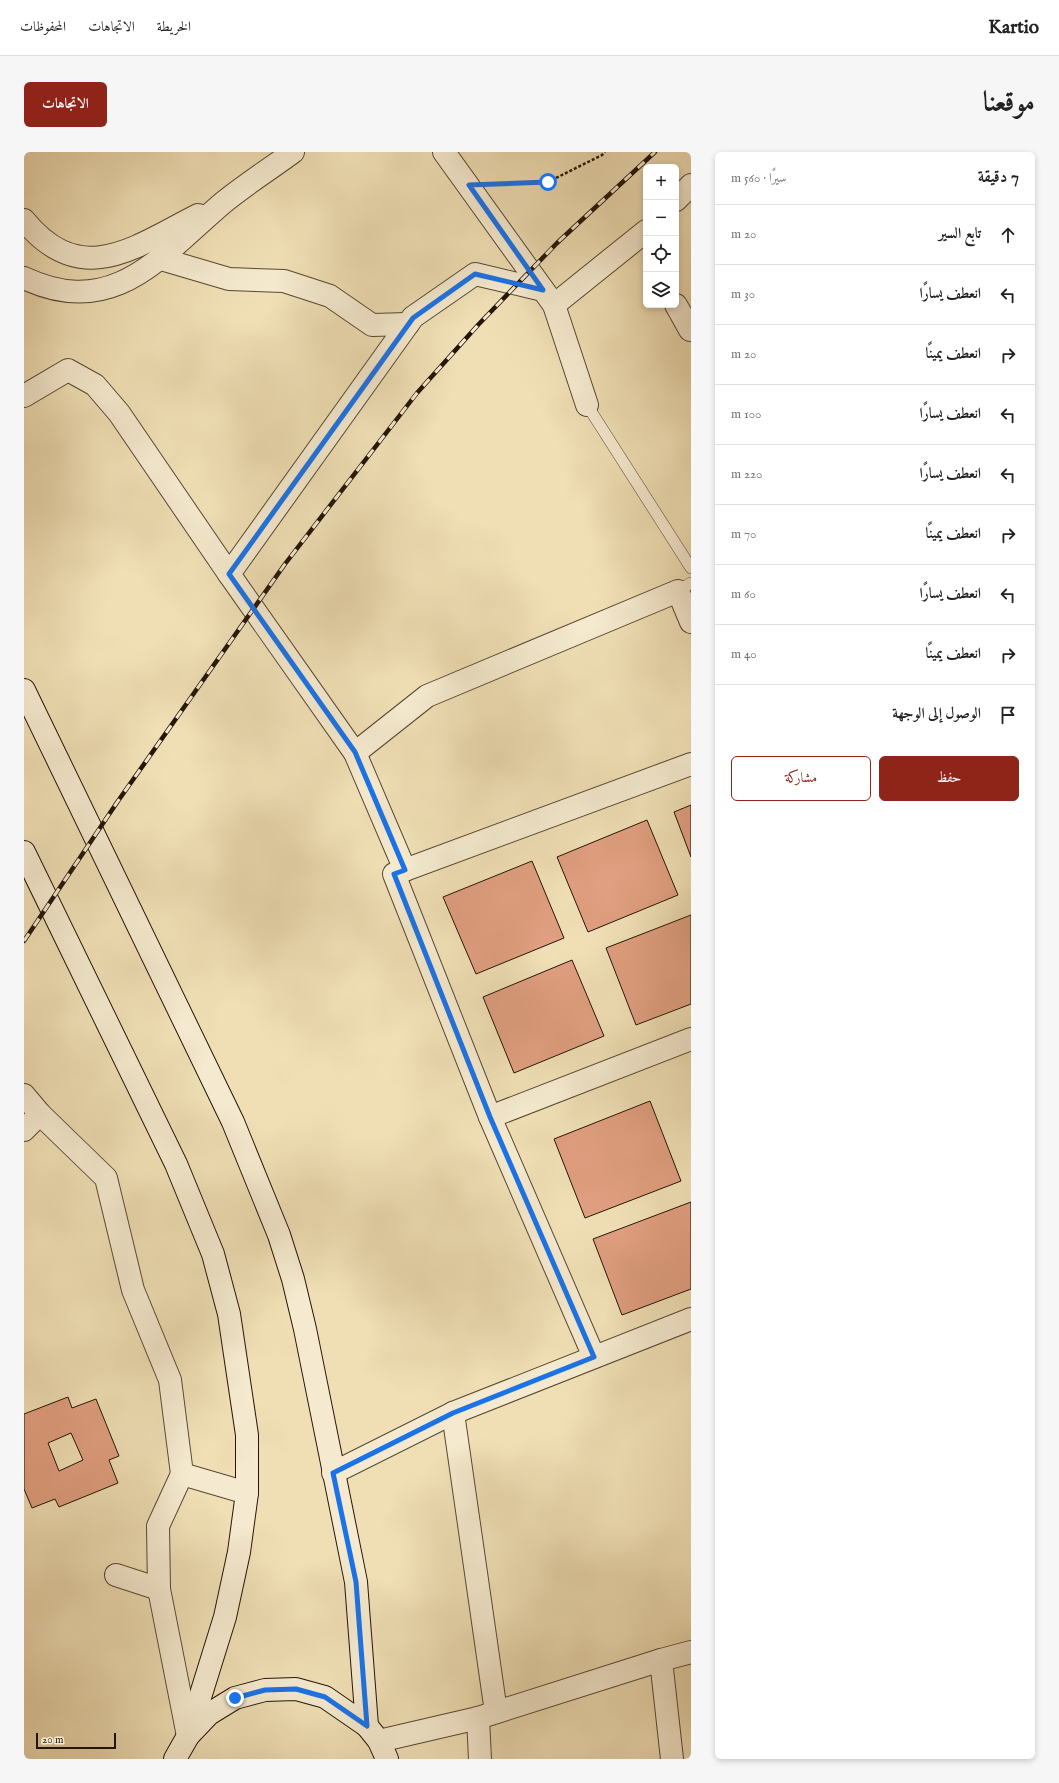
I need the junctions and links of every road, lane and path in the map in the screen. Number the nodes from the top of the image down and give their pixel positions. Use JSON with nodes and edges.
{"nodes":[{"id":1,"x":293,"y":152,"type":"edge"},
{"id":2,"x":444,"y":152,"type":"edge"},
{"id":3,"x":605,"y":152,"type":"edge"},
{"id":4,"x":469,"y":185,"type":"junction"},
{"id":5,"x":691,"y":185,"type":"edge"},
{"id":6,"x":679,"y":197,"type":"edge"},
{"id":7,"x":224,"y":202,"type":"junction"},
{"id":8,"x":24,"y":220,"type":"edge"},
{"id":9,"x":643,"y":240,"type":"edge"},
{"id":10,"x":161,"y":259,"type":"junction"},
{"id":11,"x":24,"y":278,"type":"edge"},
{"id":12,"x":548,"y":297,"type":"junction"},
{"id":13,"x":678,"y":308,"type":"edge"},
{"id":14,"x":408,"y":324,"type":"junction"},
{"id":15,"x":691,"y":329,"type":"edge"},
{"id":16,"x":24,"y":396,"type":"edge"},
{"id":17,"x":587,"y":405,"type":"joint"},
{"id":18,"x":691,"y":568,"type":"edge"},
{"id":19,"x":229,"y":574,"type":"junction"},
{"id":20,"x":684,"y":587,"type":"edge"},
{"id":21,"x":691,"y":622,"type":"edge"},
{"id":22,"x":24,"y":690,"type":"edge"},
{"id":23,"x":355,"y":752,"type":"junction"},
{"id":24,"x":691,"y":764,"type":"edge"},
{"id":25,"x":24,"y":852,"type":"edge"},
{"id":26,"x":405,"y":870,"type":"junction"},
{"id":27,"x":691,"y":1039,"type":"edge"},
{"id":28,"x":24,"y":1095,"type":"edge"},
{"id":29,"x":40,"y":1114,"type":"junction"},
{"id":30,"x":490,"y":1117,"type":"junction"},
{"id":31,"x":24,"y":1130,"type":"edge"},
{"id":32,"x":691,"y":1319,"type":"edge"},
{"id":33,"x":594,"y":1357,"type":"junction"},
{"id":34,"x":453,"y":1413,"type":"junction"},
{"id":35,"x":333,"y":1473,"type":"junction"},
{"id":36,"x":182,"y":1474,"type":"junction"},
{"id":37,"x":246,"y":1493,"type":"junction"},
{"id":38,"x":116,"y":1575,"type":"dead end"},
{"id":39,"x":159,"y":1589,"type":"junction"},
{"id":40,"x":691,"y":1652,"type":"edge"},
{"id":41,"x":661,"y":1660,"type":"junction"},
{"id":42,"x":487,"y":1715,"type":"junction"},
{"id":43,"x":188,"y":1736,"type":"junction"},
{"id":44,"x":378,"y":1742,"type":"edge"},
{"id":45,"x":175,"y":1759,"type":"edge"},
{"id":46,"x":480,"y":1759,"type":"edge"},
{"id":47,"x":672,"y":1759,"type":"edge"}],
"edges":[{"from":1,"to":7,"type":"street"},
{"from":2,"to":4,"type":"street"},
{"from":3,"to":4,"type":"path"},
{"from":4,"to":12,"type":"street"},
{"from":5,"to":6,"type":"street"},
{"from":7,"to":8,"type":"street"},
{"from":7,"to":10,"type":"street"},
{"from":9,"to":12,"type":"street"},
{"from":10,"to":11,"type":"street"},
{"from":10,"to":14,"type":"street"},
{"from":12,"to":14,"type":"street"},
{"from":12,"to":17,"type":"street"},
{"from":13,"to":15,"type":"street"},
{"from":14,"to":19,"type":"street"},
{"from":16,"to":19,"type":"street"},
{"from":17,"to":18,"type":"lane"},
{"from":19,"to":23,"type":"street"},
{"from":20,"to":21,"type":"street"},
{"from":20,"to":23,"type":"street"},
{"from":22,"to":35,"type":"street"},
{"from":23,"to":26,"type":"street"},
{"from":24,"to":26,"type":"street"},
{"from":25,"to":37,"type":"street"},
{"from":26,"to":30,"type":"street"},
{"from":27,"to":30,"type":"street"},
{"from":28,"to":29,"type":"street"},
{"from":29,"to":31,"type":"street"},
{"from":29,"to":36,"type":"street"},
{"from":30,"to":33,"type":"street"},
{"from":32,"to":33,"type":"street"},
{"from":33,"to":34,"type":"street"},
{"from":34,"to":35,"type":"street"},
{"from":34,"to":42,"type":"street"},
{"from":35,"to":44,"type":"street"},
{"from":36,"to":37,"type":"street"},
{"from":36,"to":39,"type":"street"},
{"from":37,"to":43,"type":"street"},
{"from":38,"to":39,"type":"street"},
{"from":39,"to":43,"type":"street"},
{"from":40,"to":41,"type":"street"},
{"from":41,"to":42,"type":"street"},
{"from":41,"to":47,"type":"street"},
{"from":42,"to":44,"type":"street"},
{"from":42,"to":46,"type":"street"},
{"from":43,"to":44,"type":"street"},
{"from":43,"to":45,"type":"street"}]}
